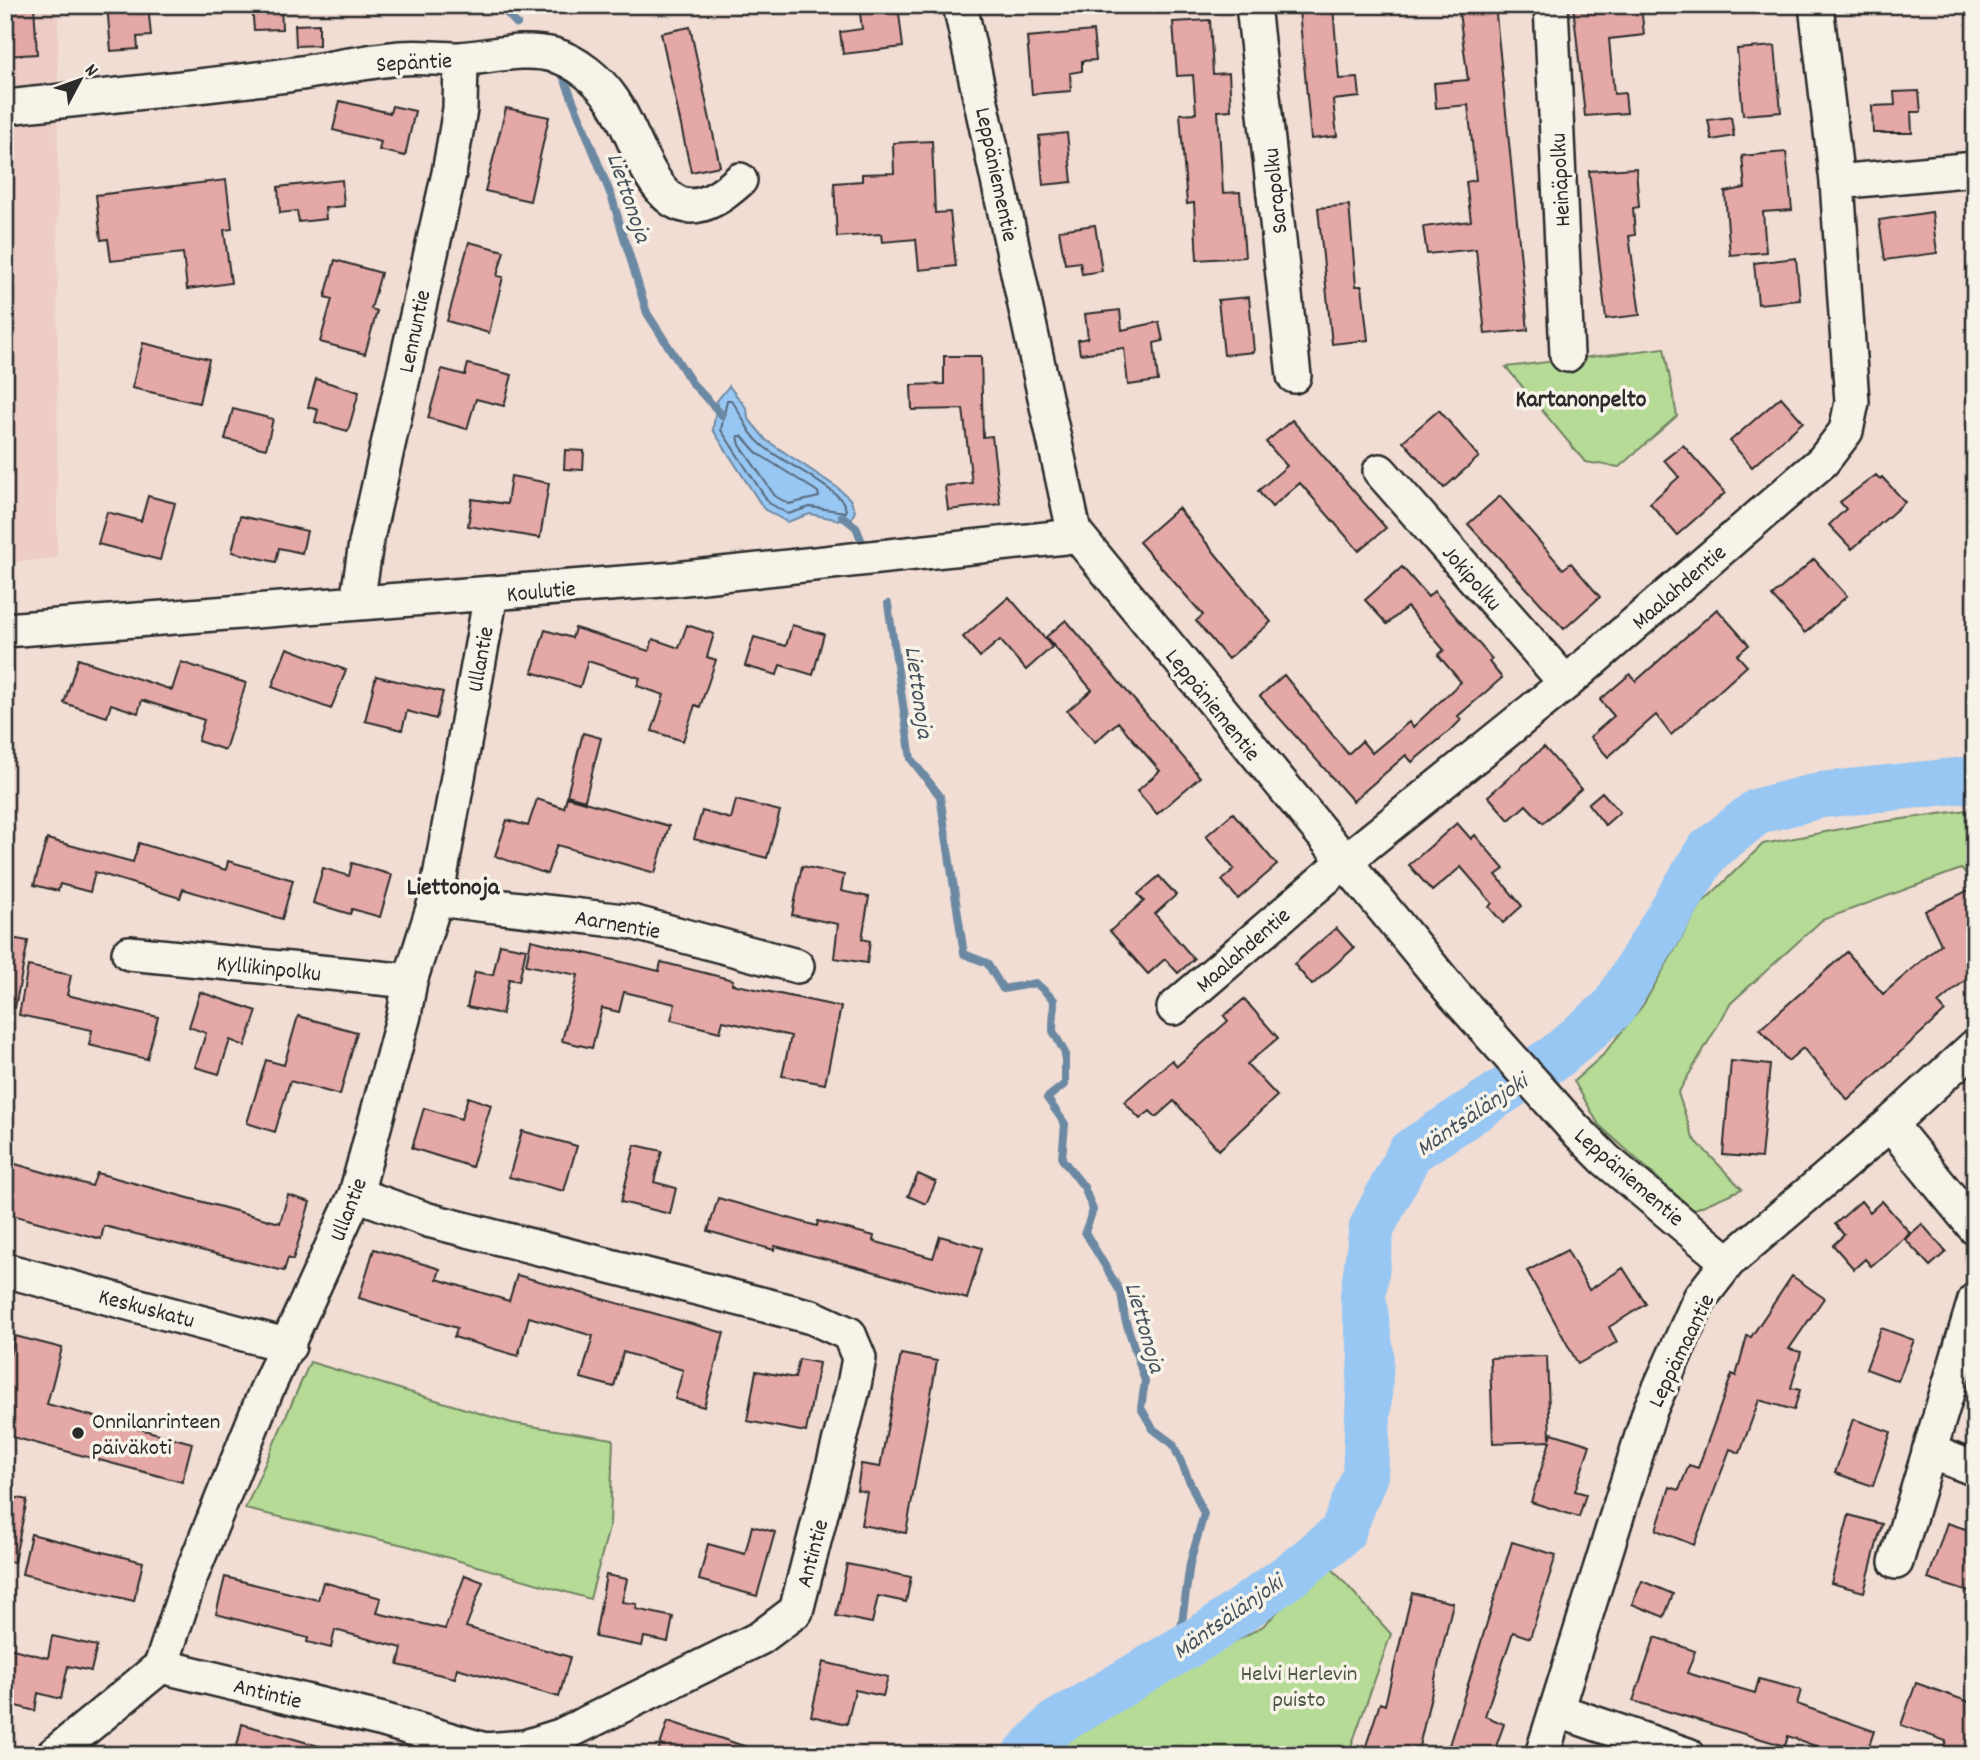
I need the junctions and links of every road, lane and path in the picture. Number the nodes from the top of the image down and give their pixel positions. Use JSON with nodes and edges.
{"nodes":[{"id":1,"x":960,"y":5,"type":"edge"},
{"id":2,"x":1254,"y":5,"type":"edge"},
{"id":3,"x":1551,"y":5,"type":"edge"},
{"id":4,"x":1816,"y":5,"type":"edge"},
{"id":5,"x":461,"y":59,"type":"junction"},
{"id":6,"x":5,"y":107,"type":"edge"},
{"id":7,"x":1975,"y":169,"type":"edge"},
{"id":8,"x":740,"y":180,"type":"dead end"},
{"id":9,"x":1837,"y":182,"type":"junction"},
{"id":10,"x":1567,"y":355,"type":"dead end"},
{"id":11,"x":1294,"y":376,"type":"dead end"},
{"id":12,"x":1380,"y":471,"type":"dead end"},
{"id":13,"x":1074,"y":531,"type":"junction"},
{"id":14,"x":491,"y":594,"type":"junction"},
{"id":15,"x":357,"y":603,"type":"junction"},
{"id":16,"x":5,"y":630,"type":"edge"},
{"id":17,"x":1566,"y":683,"type":"junction"},
{"id":18,"x":1344,"y":862,"type":"junction"},
{"id":19,"x":436,"y":899,"type":"junction"},
{"id":20,"x":129,"y":953,"type":"dead end"},
{"id":21,"x":797,"y":966,"type":"dead end"},
{"id":22,"x":410,"y":981,"type":"junction"},
{"id":23,"x":1174,"y":1008,"type":"dead end"},
{"id":24,"x":1975,"y":1046,"type":"edge"},
{"id":25,"x":1890,"y":1124,"type":"junction"},
{"id":26,"x":356,"y":1194,"type":"junction"},
{"id":27,"x":1975,"y":1228,"type":"edge"},
{"id":28,"x":1728,"y":1262,"type":"junction"},
{"id":29,"x":5,"y":1270,"type":"edge"},
{"id":30,"x":1975,"y":1300,"type":"edge"},
{"id":31,"x":289,"y":1346,"type":"junction"},
{"id":32,"x":1928,"y":1451,"type":"junction"},
{"id":33,"x":1975,"y":1469,"type":"edge"},
{"id":34,"x":1896,"y":1562,"type":"dead end"},
{"id":35,"x":162,"y":1666,"type":"junction"},
{"id":36,"x":1556,"y":1710,"type":"junction"},
{"id":37,"x":53,"y":1755,"type":"edge"},
{"id":38,"x":1542,"y":1755,"type":"edge"},
{"id":39,"x":1688,"y":1755,"type":"edge"}],
"edges":[{"from":1,"to":13,"type":"street","name":"Leppäniementie"},
{"from":2,"to":11,"type":"street","name":"Sarapolku"},
{"from":3,"to":10,"type":"street","name":"Heinäpolku"},
{"from":4,"to":9,"type":"street","name":"Maalahdentie"},
{"from":5,"to":6,"type":"street","name":"Sepäntie"},
{"from":5,"to":8,"type":"street","name":"Sepäntie"},
{"from":5,"to":15,"type":"street","name":"Lennuntie"},
{"from":7,"to":9,"type":"street"},
{"from":9,"to":17,"type":"street","name":"Maalahdentie"},
{"from":12,"to":17,"type":"street","name":"Jokipolku"},
{"from":13,"to":14,"type":"street","name":"Koulutie"},
{"from":13,"to":18,"type":"street","name":"Leppäniementie"},
{"from":14,"to":15,"type":"street","name":"Koulutie"},
{"from":14,"to":19,"type":"street","name":"Ullantie"},
{"from":15,"to":16,"type":"street","name":"Koulutie"},
{"from":17,"to":18,"type":"street","name":"Maalahdentie"},
{"from":18,"to":23,"type":"street","name":"Maalahdentie"},
{"from":18,"to":28,"type":"street","name":"Leppäniementie"},
{"from":19,"to":21,"type":"street","name":"Aarnentie"},
{"from":19,"to":22,"type":"street","name":"Ullantie"},
{"from":20,"to":22,"type":"street","name":"Kyllikinpolku"},
{"from":22,"to":26,"type":"street","name":"Ullantie"},
{"from":24,"to":25,"type":"street","name":"Leppämaantie"},
{"from":25,"to":27,"type":"street"},
{"from":25,"to":28,"type":"street","name":"Leppämaantie"},
{"from":26,"to":31,"type":"street","name":"Ullantie"},
{"from":26,"to":35,"type":"street","name":"Antintie"},
{"from":28,"to":36,"type":"street","name":"Leppämaantie"},
{"from":29,"to":31,"type":"street","name":"Keskuskatu"},
{"from":30,"to":32,"type":"street"},
{"from":31,"to":35,"type":"street","name":"Ullantie"},
{"from":32,"to":33,"type":"street"},
{"from":32,"to":34,"type":"street"},
{"from":35,"to":37,"type":"street"},
{"from":36,"to":38,"type":"street","name":"Leppämaantie"},
{"from":36,"to":39,"type":"street"}]}
